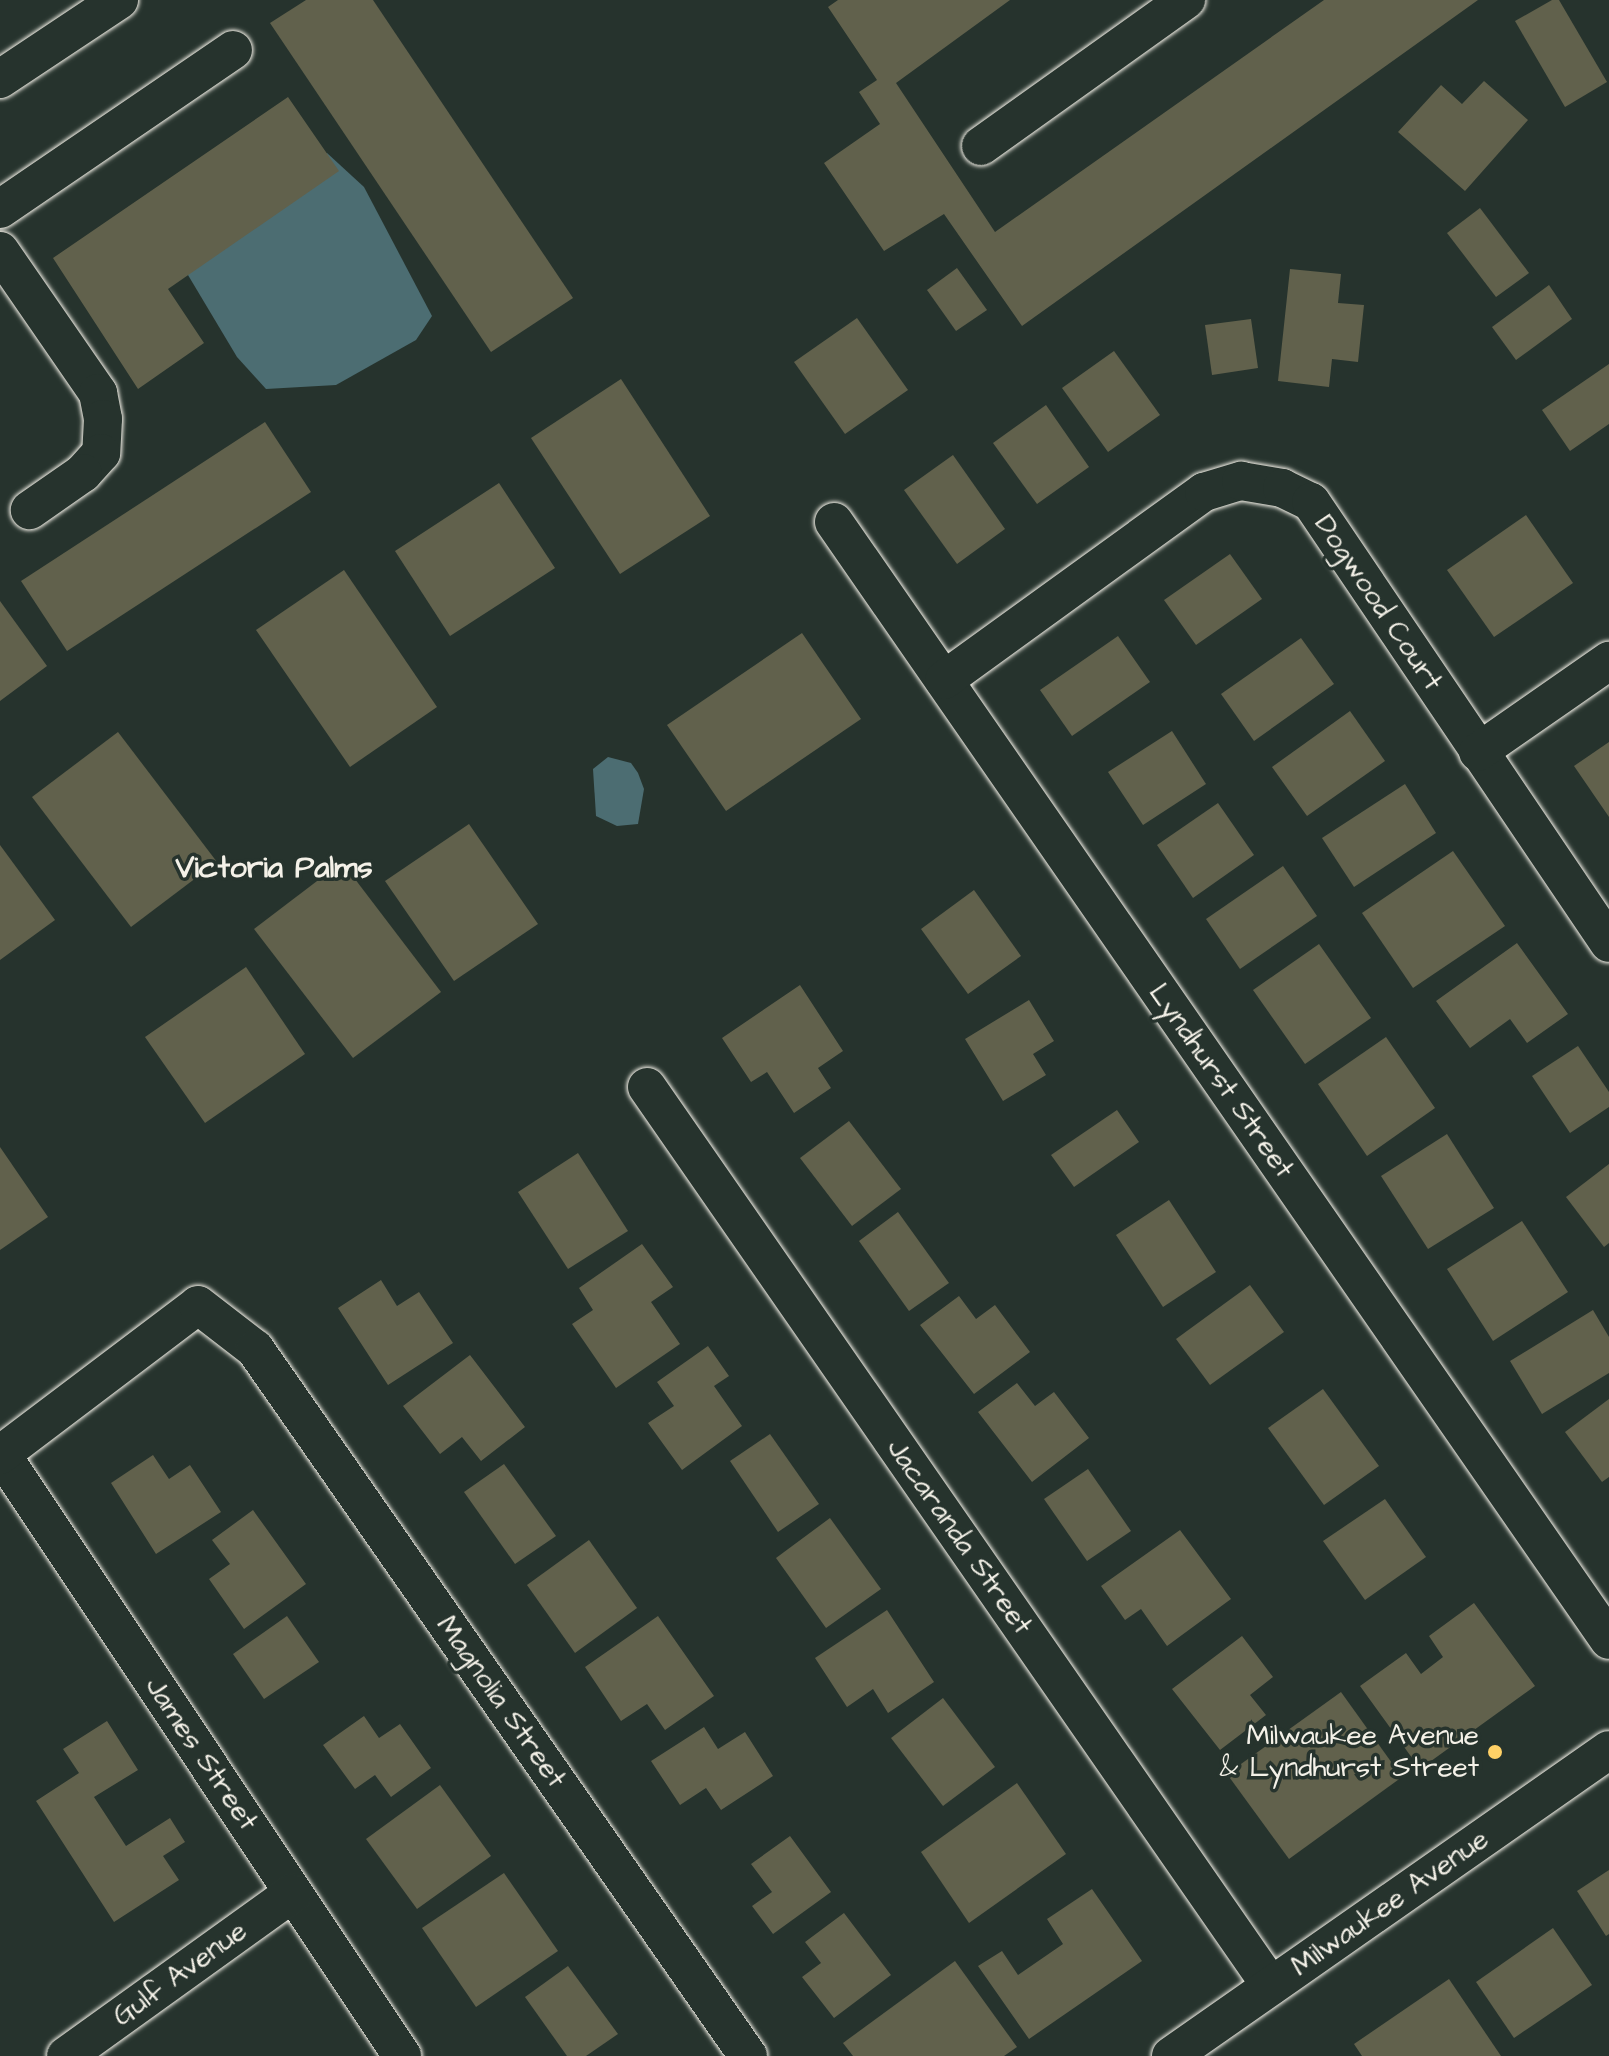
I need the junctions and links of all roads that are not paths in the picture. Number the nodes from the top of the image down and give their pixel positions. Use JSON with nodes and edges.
{"nodes":[{"id":1,"x":119,"y":0,"type":"edge"},
{"id":2,"x":1186,"y":0,"type":"edge"},
{"id":3,"x":233,"y":50,"type":"dead end"},
{"id":4,"x":0,"y":79,"type":"edge"},
{"id":5,"x":981,"y":146,"type":"dead end"},
{"id":6,"x":0,"y":209,"type":"edge"},
{"id":7,"x":0,"y":251,"type":"edge"},
{"id":8,"x":30,"y":510,"type":"dead end"},
{"id":9,"x":834,"y":522,"type":"dead end"},
{"id":10,"x":1609,"y":661,"type":"edge"},
{"id":11,"x":944,"y":680,"type":"junction"},
{"id":12,"x":1478,"y":752,"type":"junction"},
{"id":13,"x":1609,"y":943,"type":"edge"},
{"id":14,"x":647,"y":1087,"type":"dead end"},
{"id":15,"x":0,"y":1453,"type":"edge"},
{"id":16,"x":1609,"y":1640,"type":"edge"},
{"id":17,"x":1609,"y":1750,"type":"edge"},
{"id":18,"x":293,"y":1893,"type":"junction"},
{"id":19,"x":1271,"y":1986,"type":"junction"},
{"id":20,"x":66,"y":2056,"type":"edge"},
{"id":21,"x":402,"y":2056,"type":"edge"},
{"id":22,"x":748,"y":2056,"type":"edge"},
{"id":23,"x":1171,"y":2056,"type":"edge"}],
"edges":[{"from":1,"to":4,"type":"street"},
{"from":2,"to":5,"type":"street"},
{"from":3,"to":6,"type":"street"},
{"from":7,"to":8,"type":"street"},
{"from":9,"to":11,"type":"street","name":"Lyndhurst Street"},
{"from":10,"to":12,"type":"street"},
{"from":11,"to":12,"type":"street","name":"Dogwood Court"},
{"from":11,"to":16,"type":"street","name":"Lyndhurst Street"},
{"from":12,"to":13,"type":"street","name":"Dogwood Court"},
{"from":14,"to":19,"type":"street","name":"Jacaranda Street"},
{"from":15,"to":18,"type":"street","name":"James Street"},
{"from":15,"to":22,"type":"street","name":"Magnolia Street"},
{"from":17,"to":19,"type":"street","name":"Milwaukee Avenue"},
{"from":18,"to":20,"type":"street","name":"Gulf Avenue"},
{"from":18,"to":21,"type":"street","name":"James Street"},
{"from":19,"to":23,"type":"street","name":"Milwaukee Avenue"}]}
